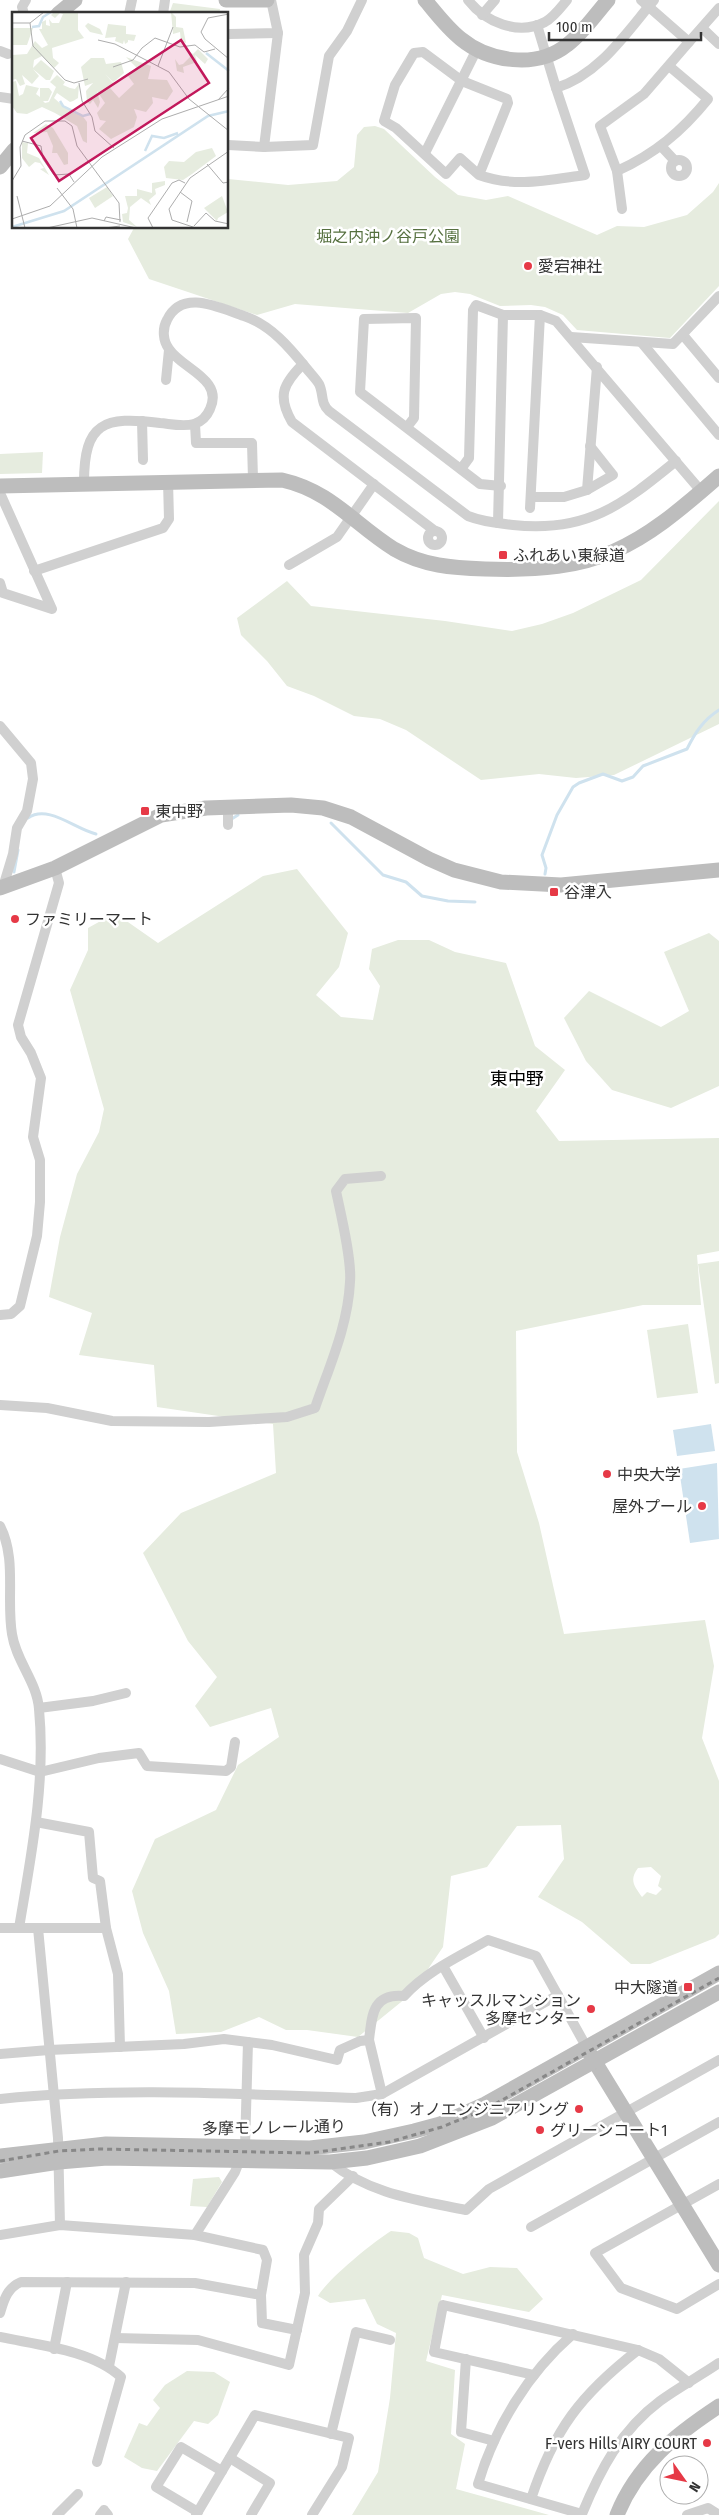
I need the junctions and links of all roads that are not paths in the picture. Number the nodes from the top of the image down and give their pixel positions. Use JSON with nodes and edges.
{"nodes":[{"id":1,"x":26,"y":0,"type":"edge"},
{"id":2,"x":75,"y":0,"type":"edge"},
{"id":3,"x":226,"y":0,"type":"edge"},
{"id":4,"x":267,"y":0,"type":"edge"},
{"id":5,"x":271,"y":0,"type":"edge"},
{"id":6,"x":362,"y":0,"type":"edge"},
{"id":7,"x":425,"y":0,"type":"edge"},
{"id":8,"x":468,"y":0,"type":"edge"},
{"id":9,"x":495,"y":0,"type":"edge"},
{"id":10,"x":568,"y":0,"type":"edge"},
{"id":11,"x":608,"y":0,"type":"edge"},
{"id":12,"x":648,"y":2,"type":"edge"},
{"id":13,"x":719,"y":8,"type":"edge"},
{"id":14,"x":23,"y":12,"type":"edge"},
{"id":15,"x":60,"y":12,"type":"edge"},
{"id":16,"x":482,"y":15,"type":"junction"},
{"id":17,"x":537,"y":25,"type":"junction"},
{"id":18,"x":702,"y":28,"type":"junction"},
{"id":19,"x":229,"y":34,"type":"edge"},
{"id":20,"x":278,"y":34,"type":"junction"},
{"id":21,"x":689,"y":42,"type":"junction"},
{"id":22,"x":719,"y":44,"type":"edge"},
{"id":23,"x":477,"y":50,"type":"junction"},
{"id":24,"x":546,"y":57,"type":"junction"},
{"id":25,"x":669,"y":66,"type":"junction"},
{"id":26,"x":462,"y":81,"type":"junction"},
{"id":27,"x":556,"y":88,"type":"junction"},
{"id":28,"x":229,"y":145,"type":"edge"},
{"id":29,"x":661,"y":146,"type":"junction"},
{"id":30,"x":264,"y":147,"type":"junction"},
{"id":31,"x":12,"y":152,"type":"edge"},
{"id":32,"x":425,"y":153,"type":"junction"},
{"id":33,"x":675,"y":161,"type":"dead end"},
{"id":34,"x":0,"y":167,"type":"edge"},
{"id":35,"x":617,"y":171,"type":"junction"},
{"id":36,"x":479,"y":175,"type":"junction"},
{"id":37,"x":622,"y":208,"type":"dead end"},
{"id":38,"x":719,"y":296,"type":"edge"},
{"id":39,"x":503,"y":315,"type":"junction"},
{"id":40,"x":540,"y":316,"type":"junction"},
{"id":41,"x":683,"y":335,"type":"junction"},
{"id":42,"x":570,"y":337,"type":"junction"},
{"id":43,"x":642,"y":343,"type":"junction"},
{"id":44,"x":169,"y":350,"type":"junction"},
{"id":45,"x":303,"y":364,"type":"junction"},
{"id":46,"x":597,"y":367,"type":"junction"},
{"id":47,"x":719,"y":378,"type":"edge"},
{"id":48,"x":166,"y":380,"type":"dead end"},
{"id":49,"x":142,"y":421,"type":"junction"},
{"id":50,"x":195,"y":424,"type":"junction"},
{"id":51,"x":407,"y":427,"type":"junction"},
{"id":52,"x":719,"y":435,"type":"edge"},
{"id":53,"x":590,"y":446,"type":"junction"},
{"id":54,"x":144,"y":460,"type":"dead end"},
{"id":55,"x":676,"y":461,"type":"junction"},
{"id":56,"x":460,"y":469,"type":"junction"},
{"id":57,"x":719,"y":476,"type":"edge"},
{"id":58,"x":253,"y":479,"type":"junction"},
{"id":59,"x":168,"y":481,"type":"junction"},
{"id":60,"x":84,"y":483,"type":"junction"},
{"id":61,"x":374,"y":484,"type":"junction"},
{"id":62,"x":0,"y":486,"type":"edge"},
{"id":63,"x":501,"y":486,"type":"junction"},
{"id":64,"x":587,"y":490,"type":"junction"},
{"id":65,"x":701,"y":492,"type":"junction"},
{"id":66,"x":0,"y":493,"type":"edge"},
{"id":67,"x":352,"y":516,"type":"junction"},
{"id":68,"x":498,"y":524,"type":"junction"},
{"id":69,"x":435,"y":531,"type":"dead end"},
{"id":70,"x":289,"y":565,"type":"dead end"},
{"id":71,"x":34,"y":571,"type":"junction"},
{"id":72,"x":0,"y":582,"type":"edge"},
{"id":73,"x":0,"y":726,"type":"edge"},
{"id":74,"x":228,"y":807,"type":"junction"},
{"id":75,"x":228,"y":825,"type":"dead end"},
{"id":76,"x":55,"y":868,"type":"junction"},
{"id":77,"x":719,"y":870,"type":"edge"},
{"id":78,"x":2,"y":887,"type":"edge"},
{"id":79,"x":381,"y":1176,"type":"dead end"},
{"id":80,"x":0,"y":1315,"type":"edge"},
{"id":81,"x":0,"y":1405,"type":"edge"},
{"id":82,"x":0,"y":1526,"type":"edge"},
{"id":83,"x":126,"y":1693,"type":"dead end"},
{"id":84,"x":40,"y":1708,"type":"junction"},
{"id":85,"x":235,"y":1742,"type":"dead end"},
{"id":86,"x":0,"y":1759,"type":"edge"},
{"id":87,"x":40,"y":1772,"type":"junction"},
{"id":88,"x":36,"y":1822,"type":"junction"},
{"id":89,"x":19,"y":1928,"type":"junction"},
{"id":90,"x":38,"y":1928,"type":"junction"},
{"id":91,"x":106,"y":1928,"type":"junction"},
{"id":92,"x":1,"y":1930,"type":"edge"},
{"id":93,"x":443,"y":1966,"type":"junction"},
{"id":94,"x":719,"y":1973,"type":"edge"},
{"id":95,"x":719,"y":1992,"type":"edge"},
{"id":96,"x":558,"y":1996,"type":"junction"},
{"id":97,"x":484,"y":2038,"type":"junction"},
{"id":98,"x":369,"y":2040,"type":"junction"},
{"id":99,"x":248,"y":2042,"type":"junction"},
{"id":100,"x":120,"y":2047,"type":"junction"},
{"id":101,"x":587,"y":2048,"type":"junction"},
{"id":102,"x":49,"y":2050,"type":"junction"},
{"id":103,"x":0,"y":2054,"type":"edge"},
{"id":104,"x":719,"y":2060,"type":"edge"},
{"id":105,"x":594,"y":2062,"type":"junction"},
{"id":106,"x":54,"y":2094,"type":"junction"},
{"id":107,"x":382,"y":2094,"type":"junction"},
{"id":108,"x":246,"y":2095,"type":"junction"},
{"id":109,"x":0,"y":2099,"type":"edge"},
{"id":110,"x":626,"y":2113,"type":"junction"},
{"id":111,"x":719,"y":2122,"type":"edge"},
{"id":112,"x":245,"y":2147,"type":"junction"},
{"id":113,"x":59,"y":2155,"type":"junction"},
{"id":114,"x":0,"y":2156,"type":"edge"},
{"id":115,"x":654,"y":2158,"type":"junction"},
{"id":116,"x":240,"y":2162,"type":"junction"},
{"id":117,"x":330,"y":2162,"type":"junction"},
{"id":118,"x":0,"y":2171,"type":"edge"},
{"id":119,"x":353,"y":2176,"type":"junction"},
{"id":120,"x":719,"y":2184,"type":"edge"},
{"id":121,"x":682,"y":2205,"type":"junction"},
{"id":122,"x":60,"y":2224,"type":"junction"},
{"id":123,"x":531,"y":2227,"type":"dead end"},
{"id":124,"x":0,"y":2235,"type":"edge"},
{"id":125,"x":195,"y":2235,"type":"junction"},
{"id":126,"x":719,"y":2265,"type":"edge"},
{"id":127,"x":66,"y":2282,"type":"junction"},
{"id":128,"x":126,"y":2282,"type":"junction"},
{"id":129,"x":719,"y":2284,"type":"edge"},
{"id":130,"x":261,"y":2295,"type":"junction"},
{"id":131,"x":0,"y":2313,"type":"edge"},
{"id":132,"x":297,"y":2330,"type":"junction"},
{"id":133,"x":573,"y":2334,"type":"junction"},
{"id":134,"x":0,"y":2337,"type":"edge"},
{"id":135,"x":115,"y":2338,"type":"junction"},
{"id":136,"x":390,"y":2340,"type":"dead end"},
{"id":137,"x":54,"y":2349,"type":"junction"},
{"id":138,"x":638,"y":2350,"type":"junction"},
{"id":139,"x":466,"y":2359,"type":"junction"},
{"id":140,"x":719,"y":2363,"type":"edge"},
{"id":141,"x":109,"y":2366,"type":"junction"},
{"id":142,"x":534,"y":2375,"type":"junction"},
{"id":143,"x":689,"y":2382,"type":"junction"},
{"id":144,"x":719,"y":2406,"type":"edge"},
{"id":145,"x":331,"y":2434,"type":"junction"},
{"id":146,"x":494,"y":2441,"type":"junction"},
{"id":147,"x":230,"y":2458,"type":"junction"},
{"id":148,"x":97,"y":2462,"type":"dead end"},
{"id":149,"x":222,"y":2471,"type":"junction"},
{"id":150,"x":78,"y":2494,"type":"dead end"},
{"id":151,"x":531,"y":2499,"type":"junction"},
{"id":152,"x":623,"y":2508,"type":"edge"},
{"id":153,"x":197,"y":2513,"type":"edge"},
{"id":154,"x":57,"y":2515,"type":"edge"},
{"id":155,"x":100,"y":2515,"type":"edge"},
{"id":156,"x":108,"y":2515,"type":"edge"},
{"id":157,"x":251,"y":2515,"type":"edge"},
{"id":158,"x":312,"y":2515,"type":"edge"},
{"id":159,"x":687,"y":2515,"type":"edge"},
{"id":160,"x":719,"y":2515,"type":"edge"}],
"edges":[{"from":1,"to":14,"type":"street"},
{"from":2,"to":15,"type":"street"},
{"from":3,"to":4,"type":"street"},
{"from":5,"to":20,"type":"street"},
{"from":6,"to":30,"type":"street"},
{"from":7,"to":23,"type":"street"},
{"from":8,"to":16,"type":"street"},
{"from":9,"to":16,"type":"street"},
{"from":10,"to":17,"type":"street"},
{"from":11,"to":24,"type":"street"},
{"from":12,"to":21,"type":"street"},
{"from":12,"to":27,"type":"street"},
{"from":13,"to":18,"type":"street"},
{"from":16,"to":17,"type":"street"},
{"from":17,"to":24,"type":"street"},
{"from":18,"to":21,"type":"street"},
{"from":18,"to":22,"type":"street"},
{"from":19,"to":20,"type":"street"},
{"from":20,"to":30,"type":"street"},
{"from":21,"to":25,"type":"street"},
{"from":23,"to":24,"type":"street"},
{"from":23,"to":26,"type":"street"},
{"from":24,"to":27,"type":"street"},
{"from":25,"to":29,"type":"street"},
{"from":25,"to":35,"type":"street"},
{"from":26,"to":32,"type":"street"},
{"from":26,"to":32,"type":"street"},
{"from":26,"to":36,"type":"street"},
{"from":27,"to":36,"type":"street"},
{"from":28,"to":30,"type":"street"},
{"from":29,"to":33,"type":"street"},
{"from":29,"to":35,"type":"street"},
{"from":31,"to":34,"type":"street"},
{"from":32,"to":36,"type":"street"},
{"from":35,"to":37,"type":"street"},
{"from":38,"to":41,"type":"street"},
{"from":39,"to":40,"type":"street"},
{"from":39,"to":56,"type":"street"},
{"from":39,"to":63,"type":"street"},
{"from":40,"to":42,"type":"street"},
{"from":40,"to":64,"type":"street"},
{"from":41,"to":43,"type":"street"},
{"from":41,"to":47,"type":"street"},
{"from":42,"to":43,"type":"street"},
{"from":42,"to":46,"type":"street"},
{"from":43,"to":52,"type":"street"},
{"from":44,"to":45,"type":"street"},
{"from":44,"to":48,"type":"street"},
{"from":44,"to":50,"type":"street"},
{"from":45,"to":61,"type":"street"},
{"from":45,"to":68,"type":"street"},
{"from":46,"to":53,"type":"street"},
{"from":46,"to":55,"type":"street"},
{"from":49,"to":50,"type":"street"},
{"from":49,"to":54,"type":"street"},
{"from":49,"to":60,"type":"street"},
{"from":50,"to":58,"type":"street"},
{"from":51,"to":51,"type":"street"},
{"from":51,"to":56,"type":"street"},
{"from":53,"to":64,"type":"street"},
{"from":53,"to":64,"type":"street"},
{"from":55,"to":65,"type":"street"},
{"from":55,"to":68,"type":"street"},
{"from":56,"to":63,"type":"street"},
{"from":57,"to":65,"type":"street"},
{"from":58,"to":59,"type":"street"},
{"from":58,"to":67,"type":"street"},
{"from":59,"to":60,"type":"street"},
{"from":59,"to":71,"type":"street"},
{"from":60,"to":62,"type":"street"},
{"from":61,"to":67,"type":"street"},
{"from":61,"to":69,"type":"street"},
{"from":63,"to":68,"type":"street"},
{"from":65,"to":67,"type":"street"},
{"from":66,"to":71,"type":"street"},
{"from":67,"to":70,"type":"street"},
{"from":71,"to":72,"type":"street"},
{"from":73,"to":78,"type":"street"},
{"from":74,"to":75,"type":"street"},
{"from":74,"to":76,"type":"street"},
{"from":74,"to":77,"type":"street"},
{"from":76,"to":78,"type":"street"},
{"from":76,"to":80,"type":"street"},
{"from":79,"to":81,"type":"street"},
{"from":82,"to":84,"type":"street"},
{"from":83,"to":84,"type":"street"},
{"from":84,"to":87,"type":"street"},
{"from":85,"to":87,"type":"street"},
{"from":86,"to":87,"type":"street"},
{"from":87,"to":88,"type":"street"},
{"from":88,"to":89,"type":"street"},
{"from":88,"to":91,"type":"street"},
{"from":89,"to":90,"type":"street"},
{"from":89,"to":92,"type":"street"},
{"from":90,"to":91,"type":"street"},
{"from":90,"to":102,"type":"street"},
{"from":91,"to":100,"type":"street"},
{"from":93,"to":96,"type":"street"},
{"from":93,"to":97,"type":"street"},
{"from":93,"to":98,"type":"street"},
{"from":94,"to":101,"type":"street","name":"多摩モノレール通り"},
{"from":95,"to":105,"type":"street","name":"多摩モノレール通り"},
{"from":96,"to":97,"type":"street"},
{"from":96,"to":101,"type":"street"},
{"from":97,"to":107,"type":"street"},
{"from":98,"to":99,"type":"street"},
{"from":98,"to":107,"type":"street"},
{"from":99,"to":100,"type":"street"},
{"from":99,"to":108,"type":"street"},
{"from":100,"to":102,"type":"street"},
{"from":101,"to":105,"type":"street"},
{"from":101,"to":112,"type":"street","name":"多摩モノレール通り"},
{"from":102,"to":103,"type":"street"},
{"from":102,"to":106,"type":"street"},
{"from":104,"to":110,"type":"street"},
{"from":105,"to":110,"type":"street"},
{"from":105,"to":117,"type":"street","name":"多摩モノレール通り"},
{"from":106,"to":108,"type":"street"},
{"from":106,"to":109,"type":"street"},
{"from":106,"to":113,"type":"street"},
{"from":107,"to":108,"type":"street"},
{"from":108,"to":112,"type":"street"},
{"from":110,"to":115,"type":"street"},
{"from":110,"to":119,"type":"street"},
{"from":111,"to":115,"type":"street"},
{"from":112,"to":113,"type":"street","name":"多摩モノレール通り"},
{"from":112,"to":116,"type":"street"},
{"from":113,"to":114,"type":"street","name":"多摩モノレール通り"},
{"from":113,"to":116,"type":"street","name":"多摩モノレール通り"},
{"from":113,"to":118,"type":"street","name":"多摩モノレール通り"},
{"from":113,"to":122,"type":"street"},
{"from":115,"to":121,"type":"street"},
{"from":115,"to":123,"type":"street"},
{"from":116,"to":117,"type":"street","name":"多摩モノレール通り"},
{"from":116,"to":125,"type":"street"},
{"from":117,"to":119,"type":"street"},
{"from":119,"to":132,"type":"street"},
{"from":120,"to":121,"type":"street"},
{"from":121,"to":126,"type":"street"},
{"from":121,"to":129,"type":"street"},
{"from":122,"to":124,"type":"street"},
{"from":122,"to":125,"type":"street"},
{"from":125,"to":130,"type":"street"},
{"from":127,"to":128,"type":"street"},
{"from":127,"to":131,"type":"street"},
{"from":127,"to":137,"type":"street"},
{"from":128,"to":130,"type":"street"},
{"from":128,"to":135,"type":"street"},
{"from":130,"to":132,"type":"street"},
{"from":132,"to":135,"type":"street"},
{"from":133,"to":138,"type":"street"},
{"from":133,"to":139,"type":"street"},
{"from":133,"to":142,"type":"street"},
{"from":134,"to":137,"type":"street"},
{"from":135,"to":141,"type":"street"},
{"from":136,"to":145,"type":"street"},
{"from":137,"to":141,"type":"street"},
{"from":138,"to":143,"type":"street"},
{"from":138,"to":151,"type":"street"},
{"from":139,"to":142,"type":"street"},
{"from":139,"to":146,"type":"street"},
{"from":140,"to":143,"type":"street"},
{"from":141,"to":148,"type":"street"},
{"from":142,"to":146,"type":"street"},
{"from":143,"to":151,"type":"street"},
{"from":144,"to":152,"type":"street"},
{"from":145,"to":147,"type":"street"},
{"from":145,"to":158,"type":"street"},
{"from":146,"to":151,"type":"street"},
{"from":147,"to":149,"type":"street"},
{"from":147,"to":157,"type":"street"},
{"from":149,"to":153,"type":"street"},
{"from":149,"to":153,"type":"street"},
{"from":150,"to":154,"type":"street"},
{"from":155,"to":156,"type":"street"},
{"from":159,"to":160,"type":"street"}]}
